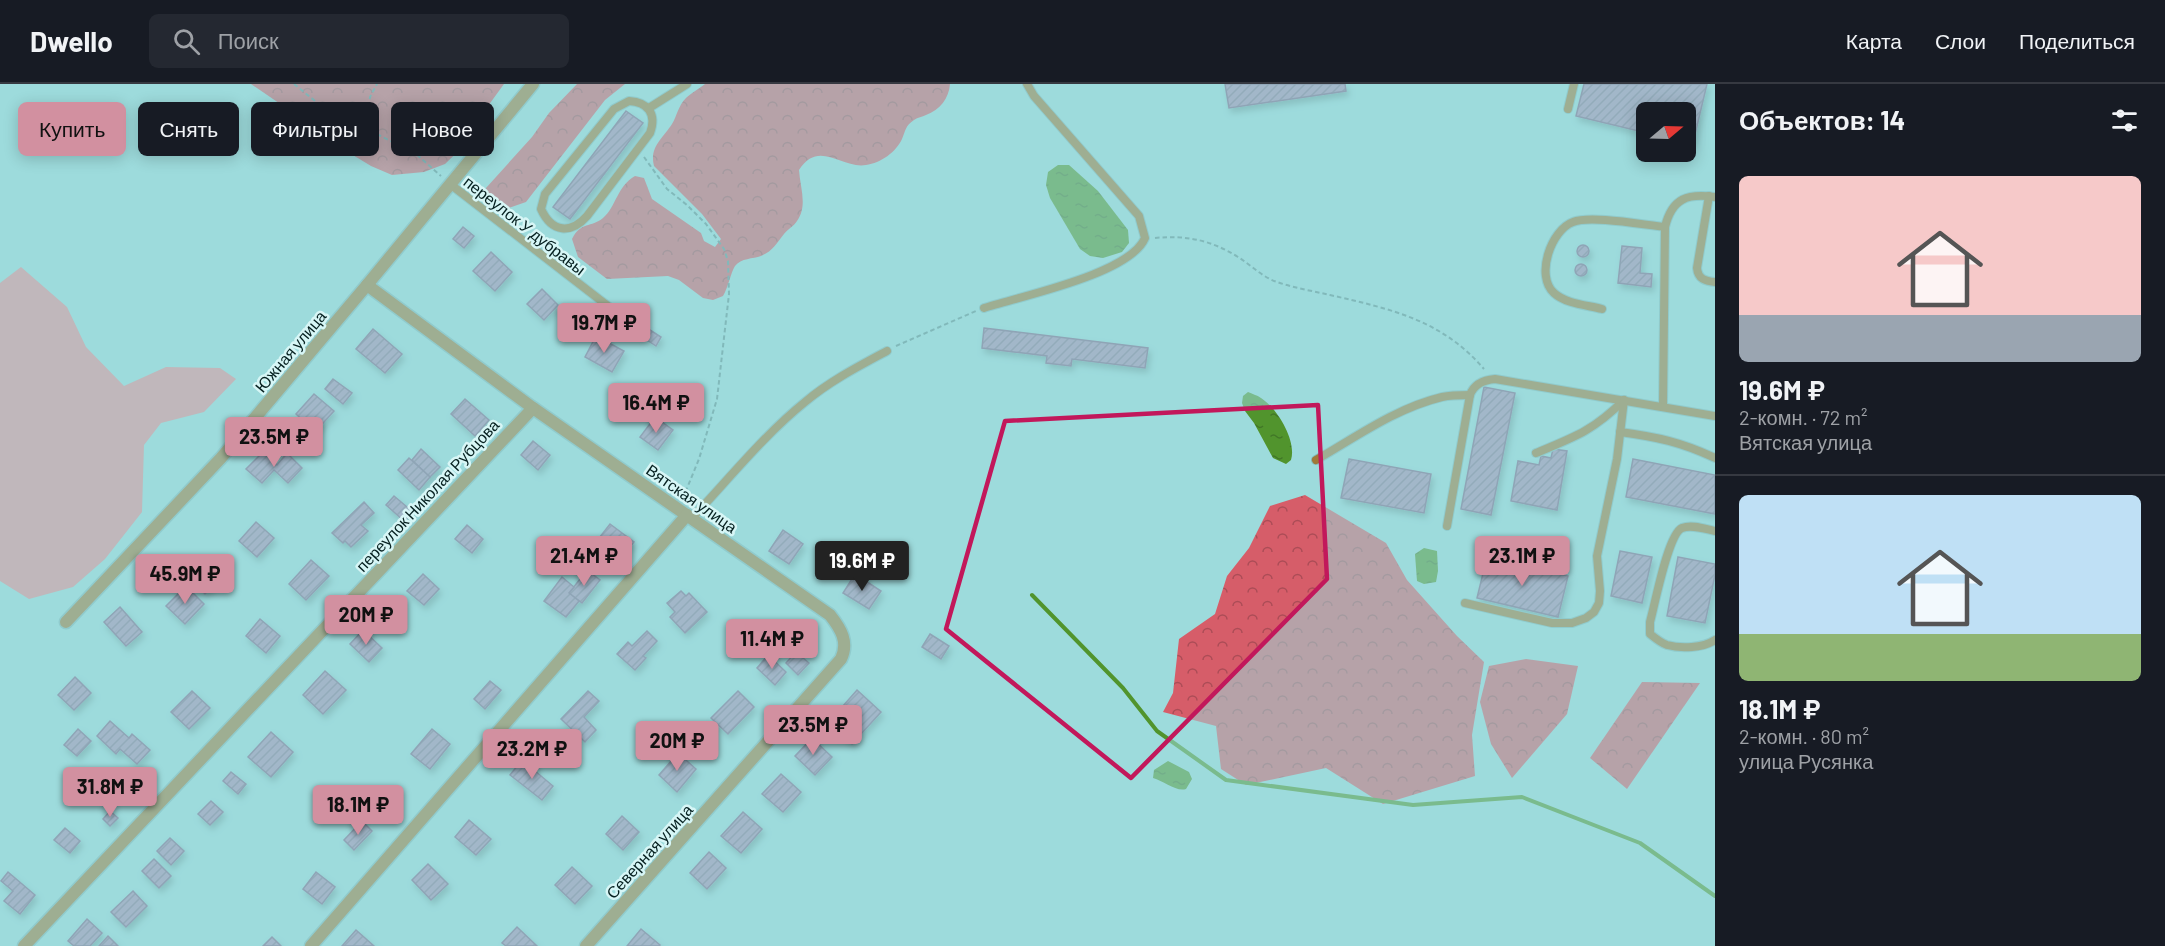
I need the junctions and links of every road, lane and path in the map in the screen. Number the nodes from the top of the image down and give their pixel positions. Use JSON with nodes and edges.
{"nodes":[{"id":1,"x":294,"y":84,"type":"edge"},
{"id":2,"x":377,"y":84,"type":"edge"},
{"id":3,"x":533,"y":84,"type":"edge"},
{"id":4,"x":687,"y":84,"type":"edge"},
{"id":5,"x":1028,"y":84,"type":"edge"},
{"id":6,"x":1574,"y":84,"type":"edge"},
{"id":7,"x":316,"y":102,"type":"edge"},
{"id":8,"x":370,"y":102,"type":"edge"},
{"id":9,"x":649,"y":108,"type":"junction"},
{"id":10,"x":1568,"y":110,"type":"dead end"},
{"id":11,"x":379,"y":135,"type":"edge"},
{"id":12,"x":639,"y":148,"type":"junction"},
{"id":13,"x":450,"y":184,"type":"junction"},
{"id":14,"x":1712,"y":197,"type":"edge"},
{"id":15,"x":1665,"y":227,"type":"junction"},
{"id":16,"x":1145,"y":238,"type":"junction"},
{"id":17,"x":1715,"y":282,"type":"edge"},
{"id":18,"x":367,"y":285,"type":"junction"},
{"id":19,"x":984,"y":308,"type":"joint"},
{"id":20,"x":1602,"y":309,"type":"dead end"},
{"id":21,"x":639,"y":330,"type":"dead end"},
{"id":22,"x":887,"y":351,"type":"joint"},
{"id":23,"x":1495,"y":379,"type":"junction"},
{"id":24,"x":1470,"y":395,"type":"junction"},
{"id":25,"x":1624,"y":400,"type":"junction"},
{"id":26,"x":1663,"y":407,"type":"junction"},
{"id":27,"x":533,"y":408,"type":"junction"},
{"id":28,"x":1715,"y":416,"type":"edge"},
{"id":29,"x":1620,"y":432,"type":"junction"},
{"id":30,"x":1536,"y":453,"type":"dead end"},
{"id":31,"x":1715,"y":458,"type":"edge"},
{"id":32,"x":1316,"y":460,"type":"dead end"},
{"id":33,"x":686,"y":514,"type":"junction"},
{"id":34,"x":1447,"y":526,"type":"dead end"},
{"id":35,"x":1715,"y":531,"type":"edge"},
{"id":36,"x":1465,"y":603,"type":"dead end"},
{"id":37,"x":66,"y":622,"type":"dead end"},
{"id":38,"x":845,"y":639,"type":"joint"},
{"id":39,"x":1715,"y":640,"type":"edge"},
{"id":40,"x":24,"y":946,"type":"edge"},
{"id":41,"x":311,"y":946,"type":"edge"},
{"id":42,"x":586,"y":946,"type":"edge"}],
"edges":[{"from":1,"to":7,"type":"path"},
{"from":2,"to":8,"type":"path"},
{"from":3,"to":13,"type":"street","name":"Южная улица"},
{"from":4,"to":9,"type":"lane"},
{"from":5,"to":16,"type":"lane"},
{"from":6,"to":10,"type":"lane"},
{"from":9,"to":12,"type":"lane"},
{"from":9,"to":12,"type":"lane"},
{"from":11,"to":13,"type":"path"},
{"from":12,"to":33,"type":"path"},
{"from":13,"to":18,"type":"street","name":"Южная улица"},
{"from":13,"to":21,"type":"lane","name":"переулок У дубравы"},
{"from":14,"to":15,"type":"lane"},
{"from":14,"to":17,"type":"lane"},
{"from":15,"to":20,"type":"lane"},
{"from":15,"to":26,"type":"lane"},
{"from":16,"to":19,"type":"lane"},
{"from":16,"to":23,"type":"path"},
{"from":18,"to":27,"type":"street","name":"Вятская улица"},
{"from":18,"to":37,"type":"street","name":"Южная улица"},
{"from":19,"to":22,"type":"path"},
{"from":22,"to":33,"type":"lane"},
{"from":23,"to":24,"type":"lane"},
{"from":23,"to":25,"type":"lane"},
{"from":24,"to":32,"type":"lane"},
{"from":24,"to":34,"type":"lane"},
{"from":25,"to":26,"type":"lane"},
{"from":25,"to":29,"type":"lane"},
{"from":25,"to":30,"type":"lane"},
{"from":26,"to":28,"type":"lane"},
{"from":27,"to":33,"type":"street","name":"Вятская улица"},
{"from":27,"to":40,"type":"street","name":"переулок Николая Рубцова"},
{"from":29,"to":31,"type":"lane"},
{"from":29,"to":36,"type":"lane"},
{"from":33,"to":38,"type":"street","name":"Вятская улица"},
{"from":33,"to":41,"type":"street"},
{"from":35,"to":39,"type":"lane"},
{"from":38,"to":42,"type":"street","name":"Северная улица"}]}
